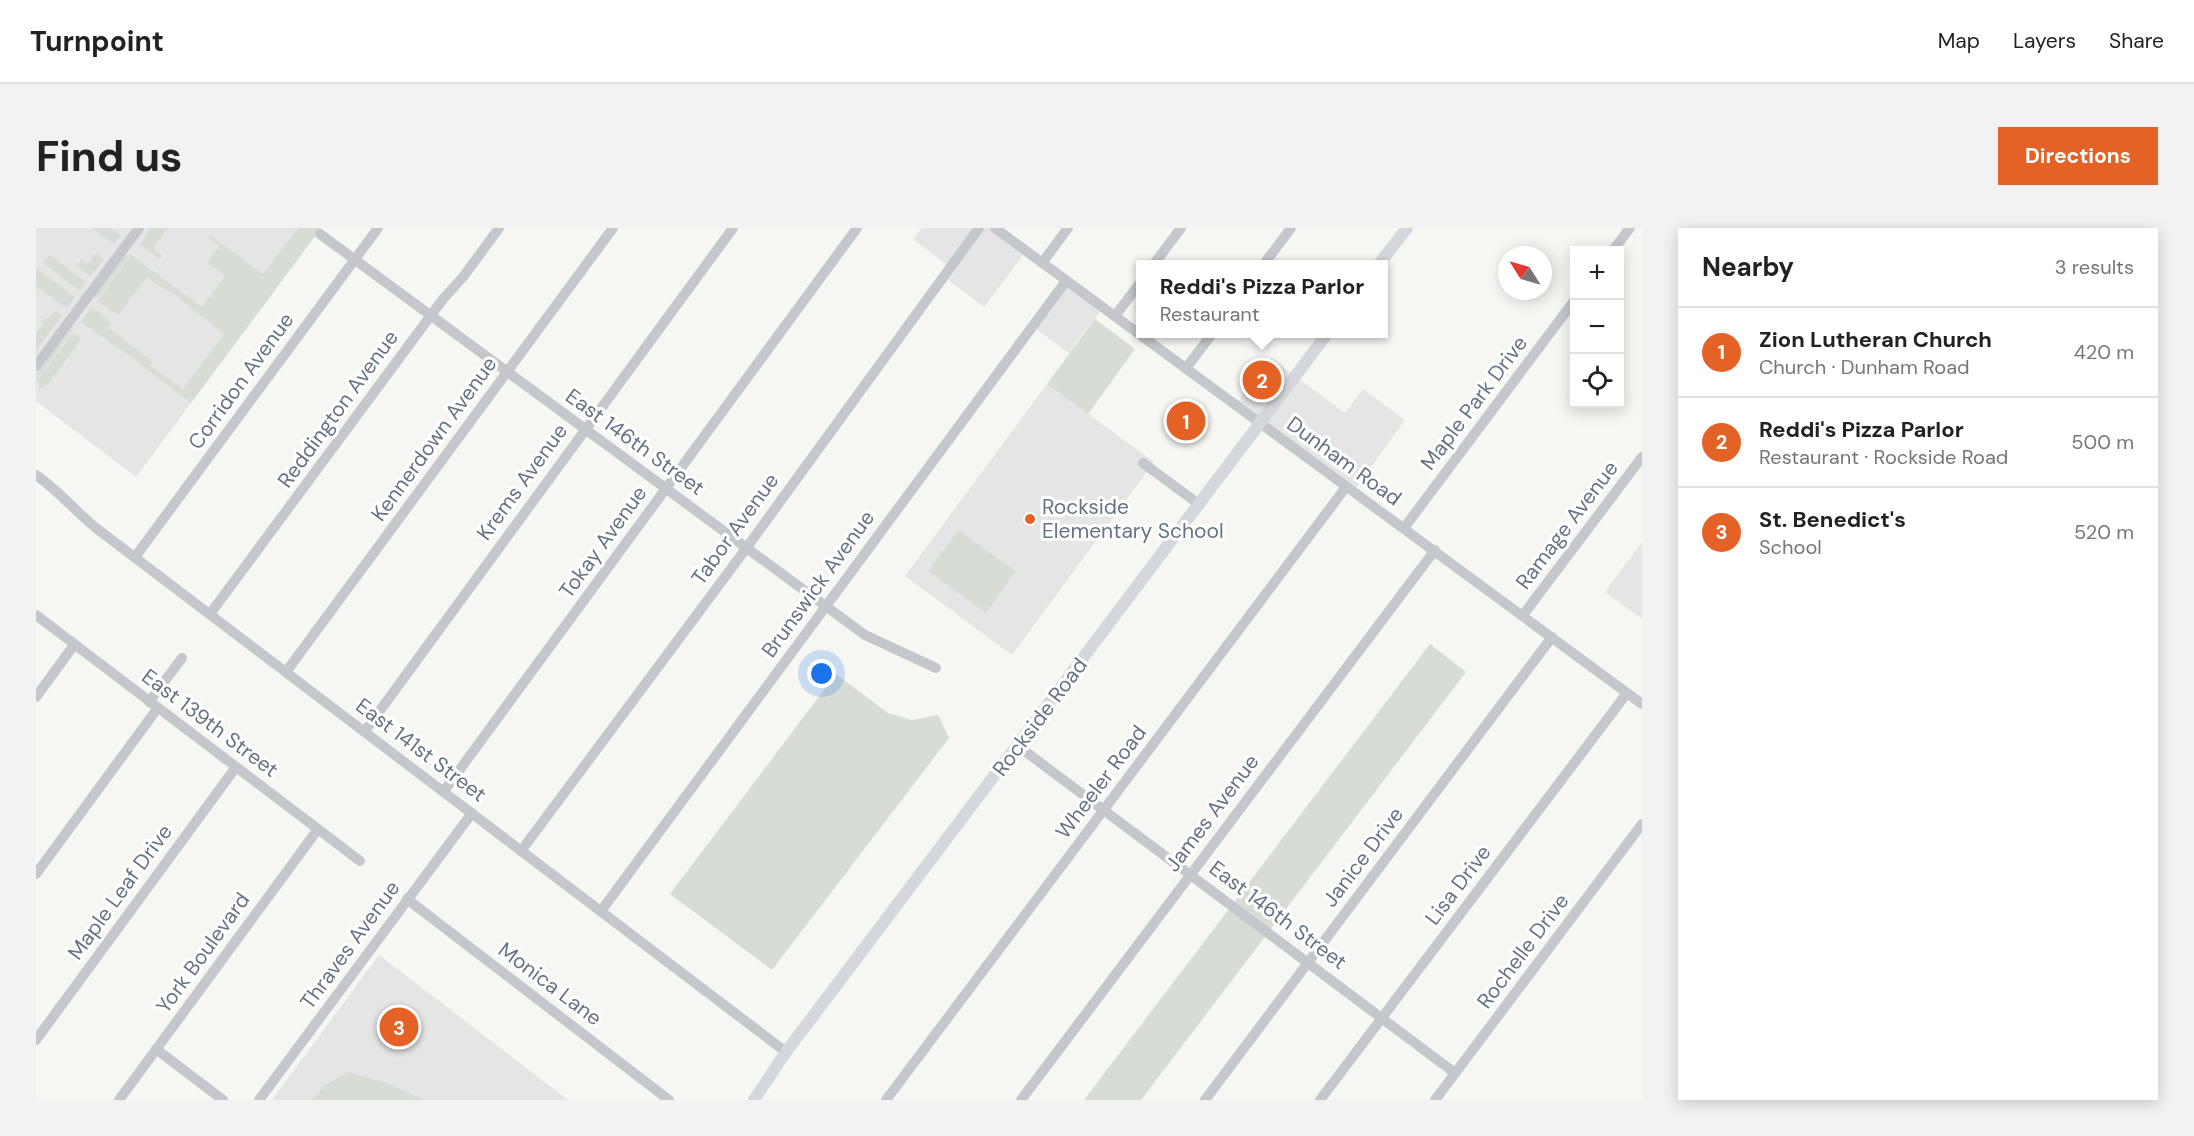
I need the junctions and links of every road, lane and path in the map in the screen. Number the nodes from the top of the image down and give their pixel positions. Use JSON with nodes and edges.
{"nodes":[{"id":1,"x":139,"y":228,"type":"edge"},
{"id":2,"x":378,"y":228,"type":"edge"},
{"id":3,"x":500,"y":228,"type":"edge"},
{"id":4,"x":613,"y":228,"type":"edge"},
{"id":5,"x":733,"y":228,"type":"edge"},
{"id":6,"x":856,"y":228,"type":"edge"},
{"id":7,"x":979,"y":228,"type":"edge"},
{"id":8,"x":995,"y":228,"type":"edge"},
{"id":9,"x":1068,"y":228,"type":"edge"},
{"id":10,"x":1181,"y":228,"type":"edge"},
{"id":11,"x":1291,"y":228,"type":"edge"},
{"id":12,"x":1407,"y":228,"type":"edge"},
{"id":13,"x":1630,"y":228,"type":"edge"},
{"id":14,"x":320,"y":234,"type":"dead end"},
{"id":15,"x":1616,"y":246,"type":"edge"},
{"id":16,"x":354,"y":260,"type":"junction"},
{"id":17,"x":1157,"y":260,"type":"edge"},
{"id":18,"x":1267,"y":260,"type":"edge"},
{"id":19,"x":1382,"y":260,"type":"edge"},
{"id":20,"x":1042,"y":263,"type":"junction"},
{"id":21,"x":1066,"y":281,"type":"junction"},
{"id":22,"x":1136,"y":288,"type":"edge"},
{"id":23,"x":1570,"y":308,"type":"edge"},
{"id":24,"x":431,"y":315,"type":"junction"},
{"id":25,"x":1115,"y":316,"type":"junction"},
{"id":26,"x":1136,"y":331,"type":"edge"},
{"id":27,"x":1145,"y":338,"type":"edge"},
{"id":28,"x":1208,"y":338,"type":"edge"},
{"id":29,"x":1323,"y":338,"type":"edge"},
{"id":30,"x":36,"y":366,"type":"edge"},
{"id":31,"x":1186,"y":368,"type":"junction"},
{"id":32,"x":507,"y":372,"type":"junction"},
{"id":33,"x":1259,"y":423,"type":"junction"},
{"id":34,"x":585,"y":429,"type":"junction"},
{"id":35,"x":1642,"y":457,"type":"edge"},
{"id":36,"x":1143,"y":464,"type":"dead end"},
{"id":37,"x":36,"y":475,"type":"edge"},
{"id":38,"x":1346,"y":487,"type":"junction"},
{"id":39,"x":666,"y":489,"type":"junction"},
{"id":40,"x":1200,"y":505,"type":"junction"},
{"id":41,"x":1404,"y":528,"type":"junction"},
{"id":42,"x":746,"y":548,"type":"junction"},
{"id":43,"x":1434,"y":550,"type":"junction"},
{"id":44,"x":135,"y":557,"type":"junction"},
{"id":45,"x":826,"y":606,"type":"junction"},
{"id":46,"x":210,"y":614,"type":"junction"},
{"id":47,"x":36,"y":615,"type":"edge"},
{"id":48,"x":1523,"y":615,"type":"junction"},
{"id":49,"x":1552,"y":637,"type":"junction"},
{"id":50,"x":74,"y":645,"type":"junction"},
{"id":51,"x":182,"y":658,"type":"dead end"},
{"id":52,"x":936,"y":668,"type":"dead end"},
{"id":53,"x":286,"y":672,"type":"junction"},
{"id":54,"x":1627,"y":693,"type":"junction"},
{"id":55,"x":36,"y":698,"type":"edge"},
{"id":56,"x":1642,"y":704,"type":"edge"},
{"id":57,"x":153,"y":705,"type":"junction"},
{"id":58,"x":365,"y":731,"type":"junction"},
{"id":59,"x":1018,"y":746,"type":"junction"},
{"id":60,"x":236,"y":767,"type":"junction"},
{"id":61,"x":444,"y":791,"type":"junction"},
{"id":62,"x":1104,"y":810,"type":"junction"},
{"id":63,"x":472,"y":813,"type":"junction"},
{"id":64,"x":1642,"y":824,"type":"edge"},
{"id":65,"x":318,"y":829,"type":"junction"},
{"id":66,"x":521,"y":850,"type":"junction"},
{"id":67,"x":360,"y":861,"type":"dead end"},
{"id":68,"x":36,"y":874,"type":"edge"},
{"id":69,"x":1191,"y":874,"type":"junction"},
{"id":70,"x":407,"y":899,"type":"junction"},
{"id":71,"x":601,"y":911,"type":"junction"},
{"id":72,"x":1308,"y":963,"type":"junction"},
{"id":73,"x":1382,"y":1018,"type":"junction"},
{"id":74,"x":36,"y":1040,"type":"edge"},
{"id":75,"x":156,"y":1049,"type":"junction"},
{"id":76,"x":786,"y":1052,"type":"junction"},
{"id":77,"x":1455,"y":1073,"type":"junction"},
{"id":78,"x":759,"y":1098,"type":"edge"},
{"id":79,"x":119,"y":1100,"type":"edge"},
{"id":80,"x":224,"y":1100,"type":"edge"},
{"id":81,"x":259,"y":1100,"type":"edge"},
{"id":82,"x":669,"y":1100,"type":"edge"},
{"id":83,"x":886,"y":1100,"type":"edge"},
{"id":84,"x":1021,"y":1100,"type":"edge"},
{"id":85,"x":1205,"y":1100,"type":"edge"},
{"id":86,"x":1320,"y":1100,"type":"edge"},
{"id":87,"x":1435,"y":1100,"type":"edge"}],
"edges":[{"from":1,"to":30,"type":"street"},
{"from":2,"to":16,"type":"street","name":"Corridon Avenue"},
{"from":3,"to":24,"type":"street","name":"Reddington Avenue"},
{"from":4,"to":32,"type":"street","name":"Kennerdown Avenue"},
{"from":5,"to":34,"type":"street","name":"Krems Avenue"},
{"from":6,"to":39,"type":"street","name":"Tokay Avenue"},
{"from":7,"to":42,"type":"street","name":"Tabor Avenue"},
{"from":8,"to":20,"type":"street","name":"Dunham Road"},
{"from":9,"to":20,"type":"street"},
{"from":10,"to":17,"type":"street"},
{"from":11,"to":18,"type":"street"},
{"from":12,"to":19,"type":"main road"},
{"from":13,"to":15,"type":"street"},
{"from":14,"to":16,"type":"street","name":"East 146th Street"},
{"from":16,"to":24,"type":"street","name":"East 146th Street"},
{"from":16,"to":44,"type":"street","name":"Corridon Avenue"},
{"from":20,"to":21,"type":"street","name":"Dunham Road"},
{"from":21,"to":25,"type":"street","name":"Dunham Road"},
{"from":21,"to":45,"type":"street","name":"Brunswick Avenue"},
{"from":22,"to":25,"type":"street"},
{"from":23,"to":41,"type":"street","name":"Maple Park Drive"},
{"from":24,"to":32,"type":"street","name":"East 146th Street"},
{"from":24,"to":46,"type":"street","name":"Reddington Avenue"},
{"from":25,"to":26,"type":"street","name":"Dunham Road"},
{"from":27,"to":31,"type":"street","name":"Dunham Road"},
{"from":28,"to":31,"type":"street"},
{"from":29,"to":33,"type":"main road","name":"Rockside Road"},
{"from":31,"to":33,"type":"street","name":"Dunham Road"},
{"from":32,"to":34,"type":"street","name":"East 146th Street"},
{"from":32,"to":53,"type":"street","name":"Kennerdown Avenue"},
{"from":33,"to":38,"type":"street","name":"Dunham Road"},
{"from":33,"to":40,"type":"main road","name":"Rockside Road"},
{"from":34,"to":39,"type":"street","name":"East 146th Street"},
{"from":34,"to":58,"type":"street","name":"Krems Avenue"},
{"from":35,"to":48,"type":"street","name":"Ramage Avenue"},
{"from":36,"to":40,"type":"street"},
{"from":37,"to":44,"type":"street","name":"East 141st Street"},
{"from":38,"to":41,"type":"street","name":"Dunham Road"},
{"from":38,"to":62,"type":"street","name":"Wheeler Road"},
{"from":39,"to":42,"type":"street","name":"East 146th Street"},
{"from":39,"to":61,"type":"street","name":"Tokay Avenue"},
{"from":40,"to":59,"type":"main road","name":"Rockside Road"},
{"from":41,"to":43,"type":"street","name":"Dunham Road"},
{"from":42,"to":45,"type":"street","name":"East 146th Street"},
{"from":42,"to":66,"type":"street","name":"Tabor Avenue"},
{"from":43,"to":48,"type":"street","name":"Dunham Road"},
{"from":43,"to":69,"type":"street","name":"James Avenue"},
{"from":44,"to":46,"type":"street","name":"East 141st Street"},
{"from":45,"to":52,"type":"street","name":"East 146th Street"},
{"from":45,"to":71,"type":"street","name":"Brunswick Avenue"},
{"from":46,"to":53,"type":"street","name":"East 141st Street"},
{"from":47,"to":50,"type":"street","name":"East 139th Street"},
{"from":48,"to":49,"type":"street","name":"Dunham Road"},
{"from":49,"to":54,"type":"street","name":"Dunham Road"},
{"from":49,"to":72,"type":"street","name":"Janice Drive"},
{"from":50,"to":55,"type":"street"},
{"from":50,"to":57,"type":"street","name":"East 139th Street"},
{"from":51,"to":57,"type":"street"},
{"from":53,"to":58,"type":"street","name":"East 141st Street"},
{"from":54,"to":56,"type":"street","name":"Dunham Road"},
{"from":54,"to":73,"type":"street","name":"Lisa Drive"},
{"from":57,"to":60,"type":"street","name":"East 139th Street"},
{"from":57,"to":68,"type":"street"},
{"from":58,"to":61,"type":"street","name":"East 141st Street"},
{"from":59,"to":62,"type":"street","name":"East 146th Street"},
{"from":59,"to":76,"type":"main road","name":"Rockside Road"},
{"from":60,"to":65,"type":"street","name":"East 139th Street"},
{"from":60,"to":74,"type":"street","name":"Maple Leaf Drive"},
{"from":61,"to":63,"type":"street","name":"East 141st Street"},
{"from":62,"to":69,"type":"street","name":"East 146th Street"},
{"from":62,"to":83,"type":"street","name":"Wheeler Road"},
{"from":63,"to":66,"type":"street","name":"East 141st Street"},
{"from":63,"to":70,"type":"street","name":"Thraves Avenue"},
{"from":64,"to":77,"type":"street","name":"Rochelle Drive"},
{"from":65,"to":67,"type":"street","name":"East 139th Street"},
{"from":65,"to":75,"type":"street","name":"York Boulevard"},
{"from":66,"to":71,"type":"street","name":"East 141st Street"},
{"from":69,"to":72,"type":"street","name":"East 146th Street"},
{"from":69,"to":84,"type":"street","name":"James Avenue"},
{"from":70,"to":81,"type":"street","name":"Thraves Avenue"},
{"from":70,"to":82,"type":"street","name":"Monica Lane"},
{"from":71,"to":76,"type":"street","name":"East 141st Street"},
{"from":72,"to":73,"type":"street","name":"East 146th Street"},
{"from":72,"to":85,"type":"street","name":"Janice Drive"},
{"from":73,"to":77,"type":"street","name":"East 146th Street"},
{"from":73,"to":86,"type":"street","name":"Lisa Drive"},
{"from":75,"to":79,"type":"street","name":"York Boulevard"},
{"from":75,"to":80,"type":"street"},
{"from":76,"to":78,"type":"main road","name":"Rockside Road"},
{"from":77,"to":87,"type":"street","name":"Rochelle Drive"}]}
